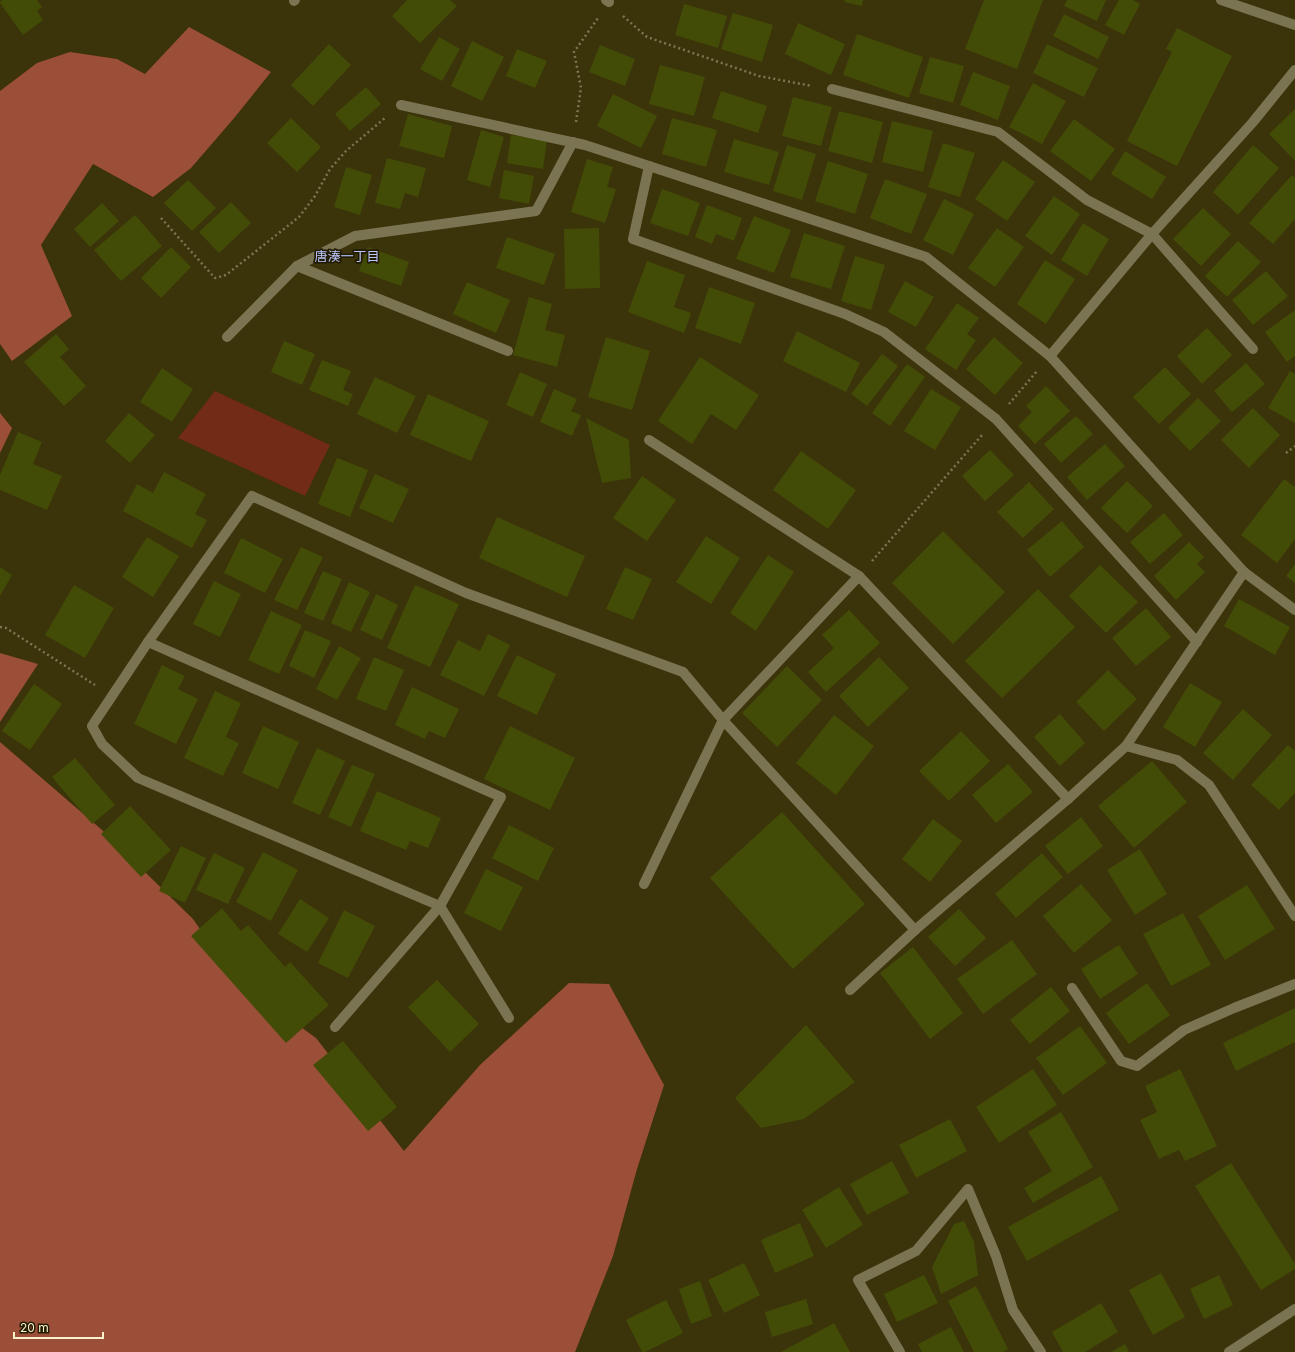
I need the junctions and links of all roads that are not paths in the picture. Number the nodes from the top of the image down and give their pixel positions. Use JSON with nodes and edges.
{"nodes":[{"id":1,"x":1221,"y":0,"type":"edge"},
{"id":2,"x":1295,"y":25,"type":"edge"},
{"id":3,"x":1295,"y":70,"type":"edge"},
{"id":4,"x":832,"y":89,"type":"road end"},
{"id":5,"x":401,"y":105,"type":"road end"},
{"id":6,"x":573,"y":142,"type":"junction"},
{"id":7,"x":649,"y":166,"type":"junction"},
{"id":8,"x":1152,"y":234,"type":"junction"},
{"id":9,"x":297,"y":266,"type":"junction"},
{"id":10,"x":226,"y":338,"type":"dead end"},
{"id":11,"x":1253,"y":349,"type":"dead end"},
{"id":12,"x":508,"y":351,"type":"dead end"},
{"id":13,"x":1050,"y":356,"type":"junction"},
{"id":14,"x":649,"y":440,"type":"dead end"},
{"id":15,"x":1244,"y":572,"type":"junction"},
{"id":16,"x":859,"y":576,"type":"junction"},
{"id":17,"x":1295,"y":610,"type":"edge"},
{"id":18,"x":148,"y":642,"type":"junction"},
{"id":19,"x":1197,"y":642,"type":"junction"},
{"id":20,"x":723,"y":720,"type":"junction"},
{"id":21,"x":1126,"y":746,"type":"junction"},
{"id":22,"x":1068,"y":799,"type":"junction"},
{"id":23,"x":644,"y":884,"type":"dead end"},
{"id":24,"x":440,"y":906,"type":"junction"},
{"id":25,"x":1295,"y":916,"type":"edge"},
{"id":26,"x":915,"y":930,"type":"junction"},
{"id":27,"x":1295,"y":984,"type":"edge"},
{"id":28,"x":1072,"y":988,"type":"dead end"},
{"id":29,"x":850,"y":990,"type":"dead end"},
{"id":30,"x":509,"y":1018,"type":"dead end"},
{"id":31,"x":335,"y":1027,"type":"dead end"},
{"id":32,"x":1295,"y":1309,"type":"edge"},
{"id":33,"x":900,"y":1352,"type":"edge"},
{"id":34,"x":1041,"y":1352,"type":"edge"},
{"id":35,"x":1229,"y":1352,"type":"edge"}],
"edges":[{"from":1,"to":2,"type":"street"},
{"from":3,"to":8,"type":"street"},
{"from":4,"to":8,"type":"street"},
{"from":5,"to":6,"type":"street"},
{"from":6,"to":7,"type":"street"},
{"from":6,"to":9,"type":"street"},
{"from":7,"to":13,"type":"street"},
{"from":7,"to":19,"type":"street"},
{"from":8,"to":11,"type":"street"},
{"from":8,"to":13,"type":"street"},
{"from":9,"to":10,"type":"street"},
{"from":9,"to":12,"type":"street"},
{"from":13,"to":15,"type":"street"},
{"from":14,"to":16,"type":"street"},
{"from":15,"to":17,"type":"street"},
{"from":15,"to":19,"type":"street"},
{"from":16,"to":20,"type":"street"},
{"from":16,"to":22,"type":"street"},
{"from":18,"to":20,"type":"street"},
{"from":18,"to":24,"type":"street"},
{"from":18,"to":24,"type":"street"},
{"from":19,"to":21,"type":"street"},
{"from":20,"to":23,"type":"street"},
{"from":20,"to":26,"type":"street"},
{"from":21,"to":22,"type":"street"},
{"from":21,"to":25,"type":"street"},
{"from":22,"to":26,"type":"street"},
{"from":24,"to":30,"type":"street"},
{"from":24,"to":31,"type":"street"},
{"from":26,"to":29,"type":"street"},
{"from":27,"to":28,"type":"street"},
{"from":32,"to":35,"type":"street"},
{"from":33,"to":34,"type":"street"}]}
